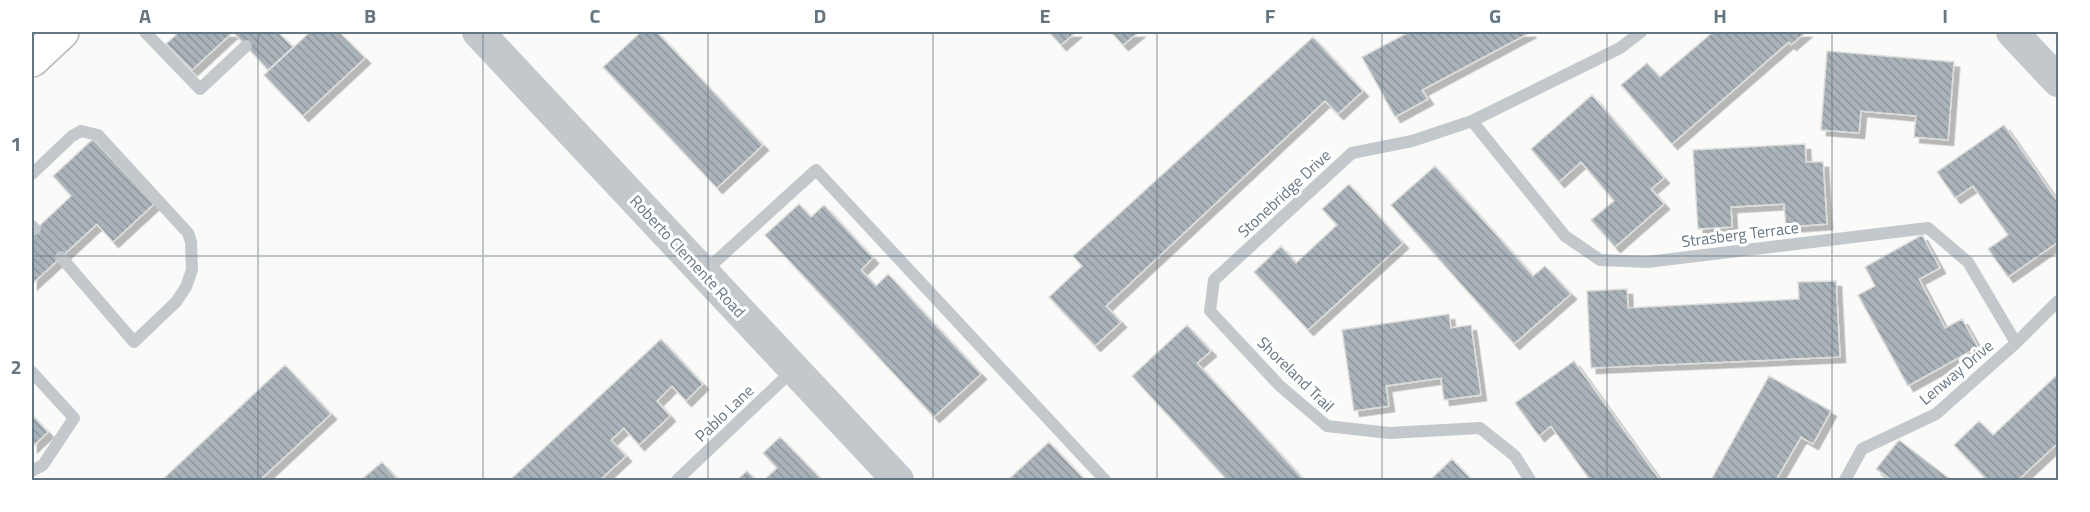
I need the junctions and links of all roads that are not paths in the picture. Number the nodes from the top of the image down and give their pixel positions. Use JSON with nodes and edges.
{"nodes":[{"id":1,"x":62,"y":32,"type":"edge"},
{"id":2,"x":146,"y":32,"type":"edge"},
{"id":3,"x":478,"y":32,"type":"edge"},
{"id":4,"x":1641,"y":32,"type":"edge"},
{"id":5,"x":2012,"y":32,"type":"edge"},
{"id":6,"x":246,"y":46,"type":"dead end"},
{"id":7,"x":32,"y":60,"type":"edge"},
{"id":8,"x":2058,"y":81,"type":"edge"},
{"id":9,"x":1472,"y":122,"type":"junction"},
{"id":10,"x":32,"y":174,"type":"edge"},
{"id":11,"x":61,"y":257,"type":"dead end"},
{"id":12,"x":704,"y":272,"type":"junction"},
{"id":13,"x":2058,"y":301,"type":"edge"},
{"id":14,"x":1210,"y":312,"type":"joint"},
{"id":15,"x":2016,"y":343,"type":"junction"},
{"id":16,"x":794,"y":369,"type":"junction"},
{"id":17,"x":32,"y":372,"type":"edge"},
{"id":18,"x":32,"y":471,"type":"edge"},
{"id":19,"x":677,"y":480,"type":"edge"},
{"id":20,"x":898,"y":480,"type":"edge"},
{"id":21,"x":1105,"y":480,"type":"edge"},
{"id":22,"x":1530,"y":480,"type":"edge"},
{"id":23,"x":1845,"y":480,"type":"edge"}],
"edges":[{"from":1,"to":7,"type":"main road"},
{"from":2,"to":6,"type":"lane"},
{"from":3,"to":12,"type":"street","name":"Roberto Clemente Road"},
{"from":4,"to":9,"type":"lane","name":"Stonebridge Drive"},
{"from":5,"to":8,"type":"street"},
{"from":9,"to":14,"type":"lane","name":"Stonebridge Drive"},
{"from":9,"to":15,"type":"lane","name":"Strasberg Terrace"},
{"from":10,"to":11,"type":"lane"},
{"from":12,"to":16,"type":"street","name":"Roberto Clemente Road"},
{"from":12,"to":21,"type":"lane"},
{"from":13,"to":15,"type":"lane","name":"Lenway Drive"},
{"from":14,"to":22,"type":"lane","name":"Shoreland Trail"},
{"from":15,"to":23,"type":"lane","name":"Lenway Drive"},
{"from":16,"to":19,"type":"lane","name":"Pablo Lane"},
{"from":16,"to":20,"type":"street","name":"Roberto Clemente Road"},
{"from":17,"to":18,"type":"lane"}]}
